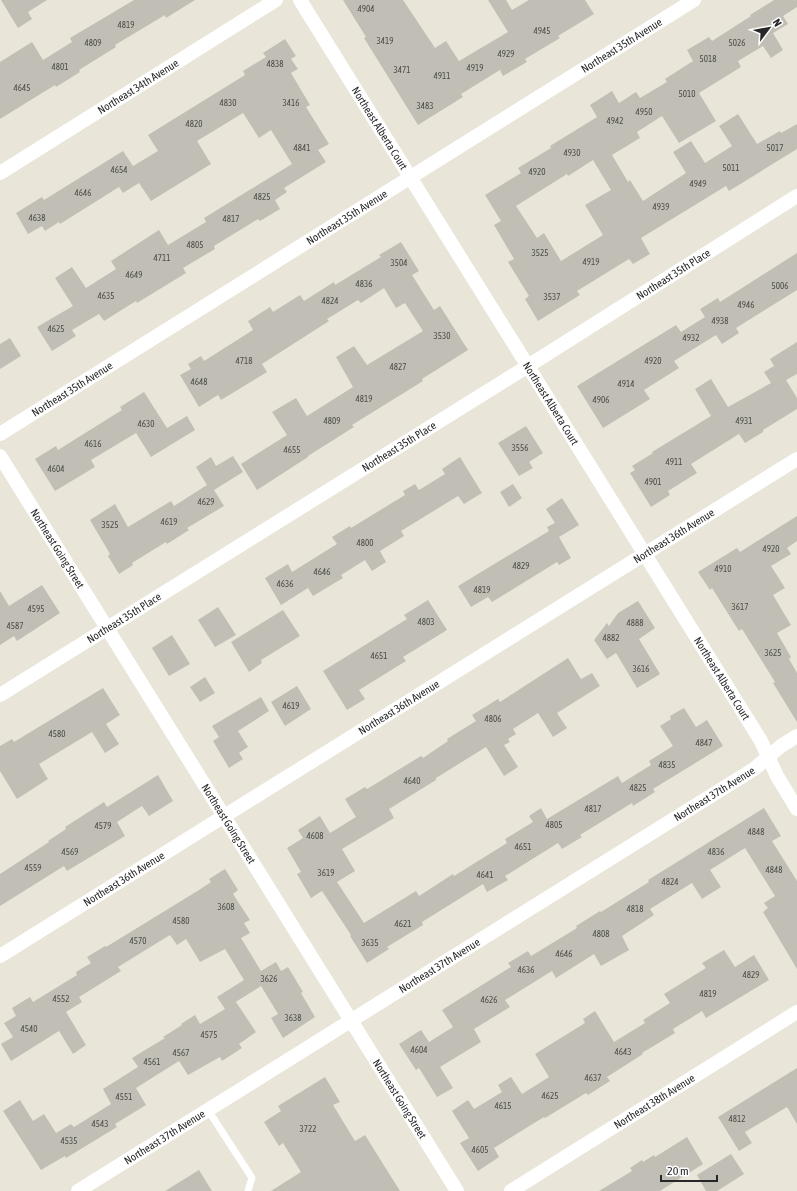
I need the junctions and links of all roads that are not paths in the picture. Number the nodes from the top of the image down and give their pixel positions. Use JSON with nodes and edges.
{"nodes":[{"id":1,"x":276,"y":0,"type":"edge"},
{"id":2,"x":300,"y":0,"type":"edge"},
{"id":3,"x":694,"y":0,"type":"edge"},
{"id":4,"x":0,"y":173,"type":"edge"},
{"id":5,"x":410,"y":178,"type":"junction"},
{"id":6,"x":797,"y":196,"type":"edge"},
{"id":7,"x":528,"y":366,"type":"junction"},
{"id":8,"x":0,"y":434,"type":"edge"},
{"id":9,"x":0,"y":456,"type":"edge"},
{"id":10,"x":797,"y":459,"type":"edge"},
{"id":11,"x":645,"y":554,"type":"junction"},
{"id":12,"x":108,"y":628,"type":"junction"},
{"id":13,"x":0,"y":695,"type":"edge"},
{"id":14,"x":797,"y":736,"type":"edge"},
{"id":15,"x":768,"y":757,"type":"junction"},
{"id":16,"x":797,"y":809,"type":"edge"},
{"id":17,"x":224,"y":816,"type":"junction"},
{"id":18,"x":0,"y":956,"type":"edge"},
{"id":19,"x":797,"y":1012,"type":"edge"},
{"id":20,"x":351,"y":1020,"type":"junction"},
{"id":21,"x":208,"y":1110,"type":"junction"},
{"id":22,"x":78,"y":1191,"type":"edge"},
{"id":23,"x":248,"y":1191,"type":"edge"},
{"id":24,"x":457,"y":1191,"type":"edge"},
{"id":25,"x":511,"y":1191,"type":"edge"}],
"edges":[{"from":1,"to":4,"type":"street","name":"Northeast 34th Avenue"},
{"from":2,"to":5,"type":"street","name":"Northeast Alberta Court"},
{"from":3,"to":5,"type":"street","name":"Northeast 35th Avenue"},
{"from":5,"to":7,"type":"street","name":"Northeast Alberta Court"},
{"from":5,"to":8,"type":"street","name":"Northeast 35th Avenue"},
{"from":6,"to":7,"type":"street","name":"Northeast 35th Place"},
{"from":7,"to":11,"type":"street","name":"Northeast Alberta Court"},
{"from":7,"to":12,"type":"street","name":"Northeast 35th Place"},
{"from":9,"to":12,"type":"street","name":"Northeast Going Street"},
{"from":10,"to":11,"type":"street","name":"Northeast 36th Avenue"},
{"from":11,"to":15,"type":"street","name":"Northeast Alberta Court"},
{"from":11,"to":17,"type":"street","name":"Northeast 36th Avenue"},
{"from":12,"to":13,"type":"street","name":"Northeast 35th Place"},
{"from":12,"to":17,"type":"street","name":"Northeast Going Street"},
{"from":14,"to":15,"type":"street","name":"Northeast 37th Avenue"},
{"from":15,"to":16,"type":"street","name":"Northeast Alberta Court"},
{"from":15,"to":20,"type":"street","name":"Northeast 37th Avenue"},
{"from":17,"to":18,"type":"street","name":"Northeast 36th Avenue"},
{"from":17,"to":20,"type":"street","name":"Northeast Going Street"},
{"from":19,"to":25,"type":"street","name":"Northeast 38th Avenue"},
{"from":20,"to":21,"type":"street","name":"Northeast 37th Avenue"},
{"from":20,"to":24,"type":"street","name":"Northeast Going Street"},
{"from":21,"to":22,"type":"street","name":"Northeast 37th Avenue"},
{"from":21,"to":23,"type":"lane"}]}
